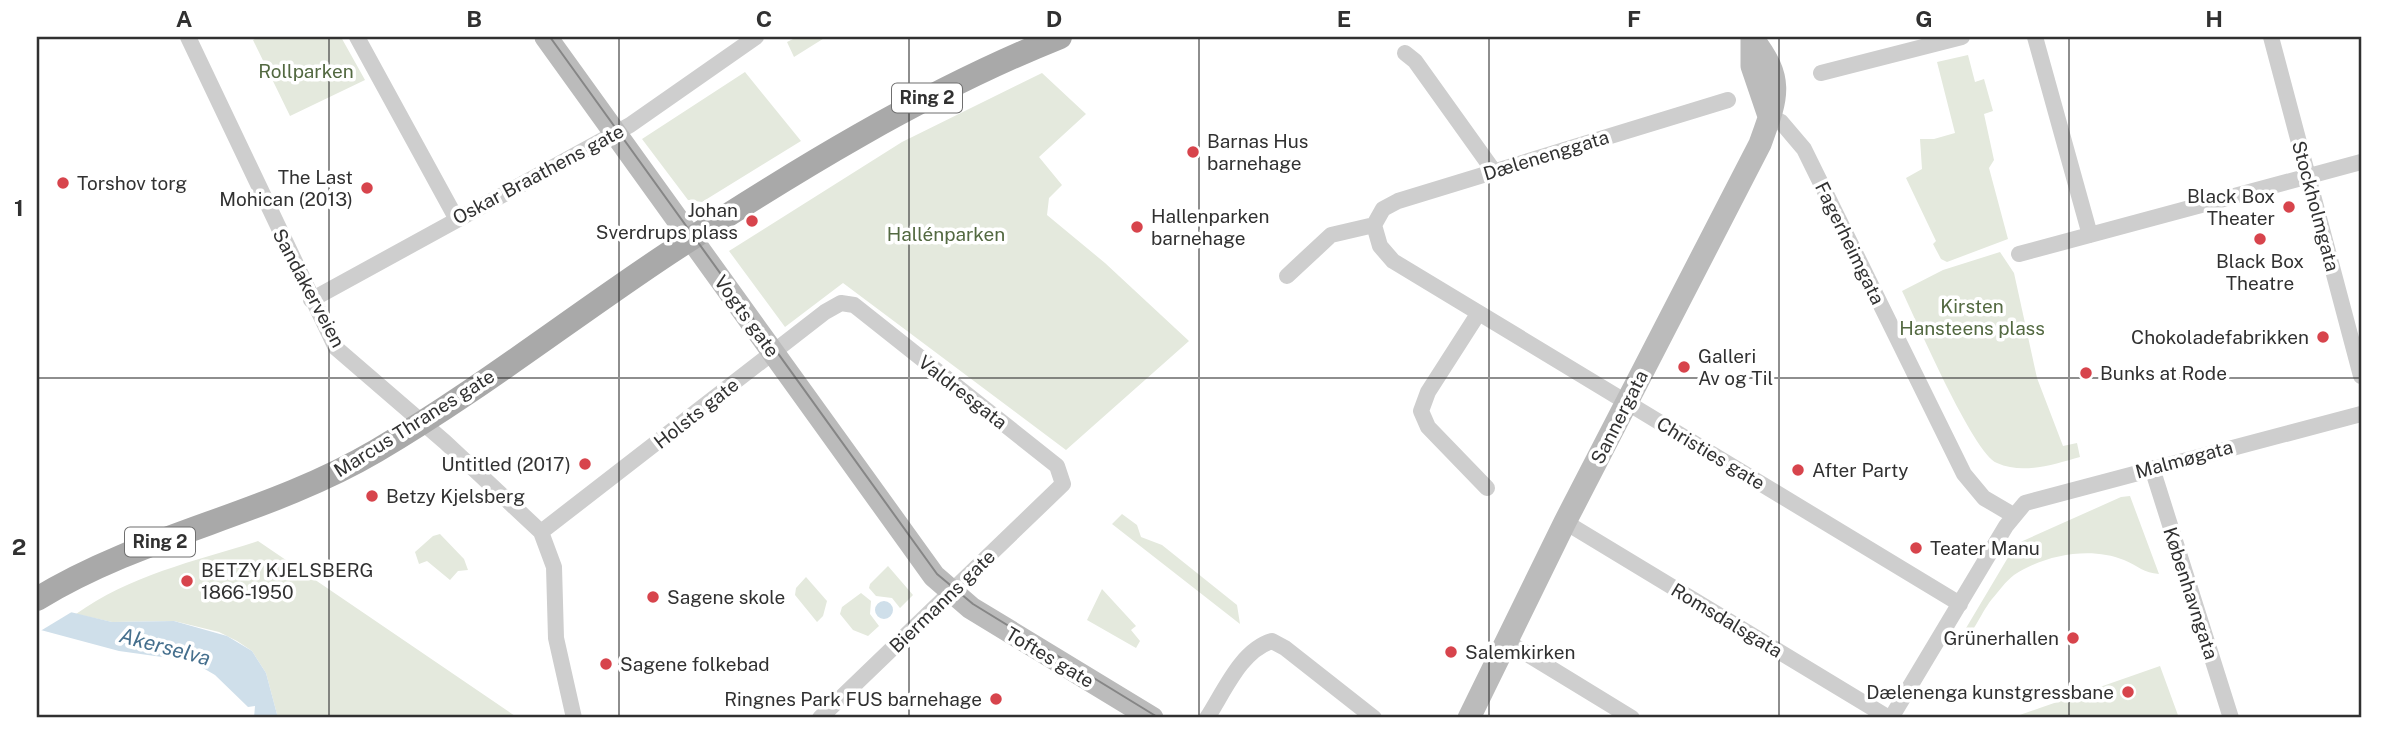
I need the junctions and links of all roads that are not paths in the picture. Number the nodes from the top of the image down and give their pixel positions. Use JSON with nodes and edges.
{"nodes":[{"id":1,"x":188,"y":37,"type":"edge"},
{"id":2,"x":546,"y":37,"type":"edge"},
{"id":3,"x":756,"y":37,"type":"edge"},
{"id":4,"x":1060,"y":37,"type":"edge"},
{"id":5,"x":1752,"y":37,"type":"edge"},
{"id":6,"x":1962,"y":37,"type":"edge"},
{"id":7,"x":2035,"y":37,"type":"edge"},
{"id":8,"x":2271,"y":37,"type":"edge"},
{"id":9,"x":365,"y":40,"type":"edge"},
{"id":10,"x":1405,"y":53,"type":"dead end"},
{"id":11,"x":1821,"y":73,"type":"dead end"},
{"id":12,"x":1728,"y":100,"type":"dead end"},
{"id":13,"x":1769,"y":116,"type":"junction"},
{"id":14,"x":615,"y":133,"type":"junction"},
{"id":15,"x":2361,"y":162,"type":"edge"},
{"id":16,"x":1493,"y":170,"type":"junction"},
{"id":17,"x":2308,"y":175,"type":"junction"},
{"id":18,"x":456,"y":218,"type":"junction"},
{"id":19,"x":1374,"y":225,"type":"junction"},
{"id":20,"x":2090,"y":235,"type":"junction"},
{"id":21,"x":692,"y":240,"type":"junction"},
{"id":22,"x":2019,"y":254,"type":"dead end"},
{"id":23,"x":1287,"y":276,"type":"dead end"},
{"id":24,"x":311,"y":300,"type":"junction"},
{"id":25,"x":854,"y":305,"type":"joint"},
{"id":26,"x":1478,"y":314,"type":"junction"},
{"id":27,"x":774,"y":353,"type":"junction"},
{"id":28,"x":2361,"y":376,"type":"edge"},
{"id":29,"x":1627,"y":402,"type":"junction"},
{"id":30,"x":2361,"y":414,"type":"edge"},
{"id":31,"x":422,"y":422,"type":"junction"},
{"id":32,"x":2152,"y":468,"type":"junction"},
{"id":33,"x":1063,"y":484,"type":"joint"},
{"id":34,"x":1487,"y":488,"type":"dead end"},
{"id":35,"x":2012,"y":515,"type":"junction"},
{"id":36,"x":1565,"y":522,"type":"junction"},
{"id":37,"x":541,"y":532,"type":"junction"},
{"id":38,"x":951,"y":593,"type":"junction"},
{"id":39,"x":43,"y":596,"type":"edge"},
{"id":40,"x":1960,"y":604,"type":"junction"},
{"id":41,"x":1506,"y":641,"type":"junction"},
{"id":42,"x":1209,"y":715,"type":"edge"},
{"id":43,"x":574,"y":718,"type":"edge"},
{"id":44,"x":820,"y":718,"type":"edge"},
{"id":45,"x":1152,"y":718,"type":"edge"},
{"id":46,"x":1374,"y":718,"type":"edge"},
{"id":47,"x":1469,"y":718,"type":"edge"},
{"id":48,"x":1632,"y":718,"type":"edge"},
{"id":49,"x":1890,"y":718,"type":"edge"},
{"id":50,"x":2231,"y":718,"type":"edge"}],
"edges":[{"from":1,"to":24,"type":"street","name":"Sandakerveien"},
{"from":2,"to":14,"type":"main road","name":"Vogts gate"},
{"from":3,"to":14,"type":"street","name":"Oskar Braathens gate"},
{"from":4,"to":21,"type":"main road","number":"Ring 2"},
{"from":5,"to":13,"type":"main road"},
{"from":6,"to":11,"type":"street"},
{"from":7,"to":20,"type":"street"},
{"from":8,"to":17,"type":"street","name":"Stockholmgata"},
{"from":9,"to":18,"type":"street"},
{"from":10,"to":16,"type":"street"},
{"from":12,"to":16,"type":"street","name":"Dælenenggata"},
{"from":13,"to":29,"type":"main road","name":"Sannergata"},
{"from":13,"to":35,"type":"street","name":"Fagerheimgata"},
{"from":14,"to":18,"type":"street","name":"Oskar Braathens gate"},
{"from":14,"to":21,"type":"main road","name":"Vogts gate"},
{"from":15,"to":17,"type":"street"},
{"from":16,"to":19,"type":"street","name":"Dælenenggata"},
{"from":17,"to":20,"type":"street"},
{"from":17,"to":28,"type":"street","name":"Stockholmgata"},
{"from":18,"to":24,"type":"street","name":"Oskar Braathens gate"},
{"from":19,"to":23,"type":"street"},
{"from":19,"to":26,"type":"street","name":"Christies gate"},
{"from":20,"to":22,"type":"street"},
{"from":21,"to":27,"type":"main road","name":"Vogts gate"},
{"from":21,"to":31,"type":"main road","name":"Marcus Thranes gate","number":"Ring 2"},
{"from":24,"to":31,"type":"street","name":"Sandakerveien"},
{"from":25,"to":27,"type":"street","name":"Holsts gate"},
{"from":25,"to":33,"type":"street","name":"Valdresgata"},
{"from":26,"to":29,"type":"street","name":"Christies gate"},
{"from":26,"to":34,"type":"street"},
{"from":27,"to":37,"type":"street","name":"Holsts gate"},
{"from":27,"to":38,"type":"main road","name":"Vogts gate"},
{"from":29,"to":36,"type":"main road","name":"Sannergata"},
{"from":29,"to":40,"type":"street","name":"Christies gate"},
{"from":30,"to":32,"type":"street","name":"Malmøgata"},
{"from":31,"to":37,"type":"street","name":"Sandakerveien"},
{"from":31,"to":39,"type":"main road","name":"Marcus Thranes gate","number":"Ring 2"},
{"from":32,"to":35,"type":"street","name":"Malmøgata"},
{"from":32,"to":50,"type":"street","name":"Københavngata"},
{"from":33,"to":38,"type":"street","name":"Biermanns gate"},
{"from":35,"to":40,"type":"street"},
{"from":36,"to":41,"type":"main road","name":"Sannergata"},
{"from":36,"to":49,"type":"street","name":"Romsdalsgata"},
{"from":37,"to":43,"type":"street","name":"Sandakerveien"},
{"from":38,"to":44,"type":"street","name":"Biermanns gate"},
{"from":38,"to":45,"type":"main road","name":"Toftes gate"},
{"from":40,"to":49,"type":"street"},
{"from":41,"to":47,"type":"main road","name":"Sannergata"},
{"from":41,"to":48,"type":"street"},
{"from":42,"to":46,"type":"street"}]}
